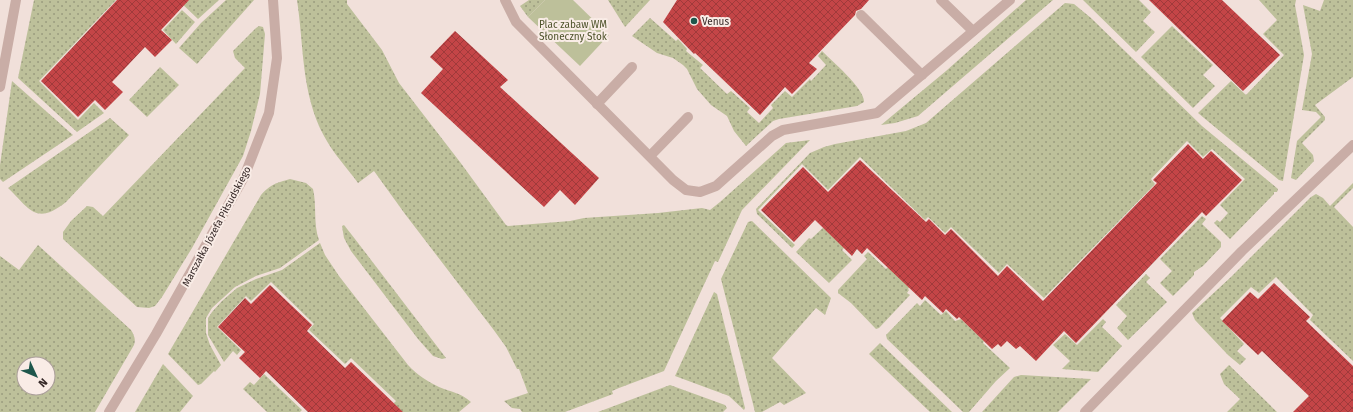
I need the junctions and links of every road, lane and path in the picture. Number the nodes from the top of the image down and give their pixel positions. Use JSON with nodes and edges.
{"nodes":[{"id":1,"x":16,"y":0,"type":"edge"},
{"id":2,"x":273,"y":0,"type":"edge"},
{"id":3,"x":505,"y":0,"type":"edge"},
{"id":4,"x":941,"y":0,"type":"edge"},
{"id":5,"x":1010,"y":0,"type":"edge"},
{"id":6,"x":861,"y":15,"type":"dead end"},
{"id":7,"x":973,"y":31,"type":"junction"},
{"id":8,"x":632,"y":67,"type":"dead end"},
{"id":9,"x":922,"y":75,"type":"junction"},
{"id":10,"x":0,"y":87,"type":"edge"},
{"id":11,"x":598,"y":104,"type":"junction"},
{"id":12,"x":688,"y":117,"type":"dead end"},
{"id":13,"x":1353,"y":145,"type":"edge"},
{"id":14,"x":650,"y":156,"type":"junction"},
{"id":15,"x":109,"y":412,"type":"edge"},
{"id":16,"x":1085,"y":412,"type":"edge"}],
"edges":[{"from":1,"to":10,"type":"street"},
{"from":2,"to":15,"type":"street","name":"Marszałka Józefa Piłsudskiego"},
{"from":3,"to":11,"type":"street"},
{"from":4,"to":7,"type":"street"},
{"from":5,"to":7,"type":"street"},
{"from":6,"to":9,"type":"street"},
{"from":7,"to":9,"type":"street"},
{"from":8,"to":11,"type":"street"},
{"from":9,"to":14,"type":"street"},
{"from":11,"to":14,"type":"street"},
{"from":12,"to":14,"type":"street"},
{"from":13,"to":16,"type":"street"}]}
